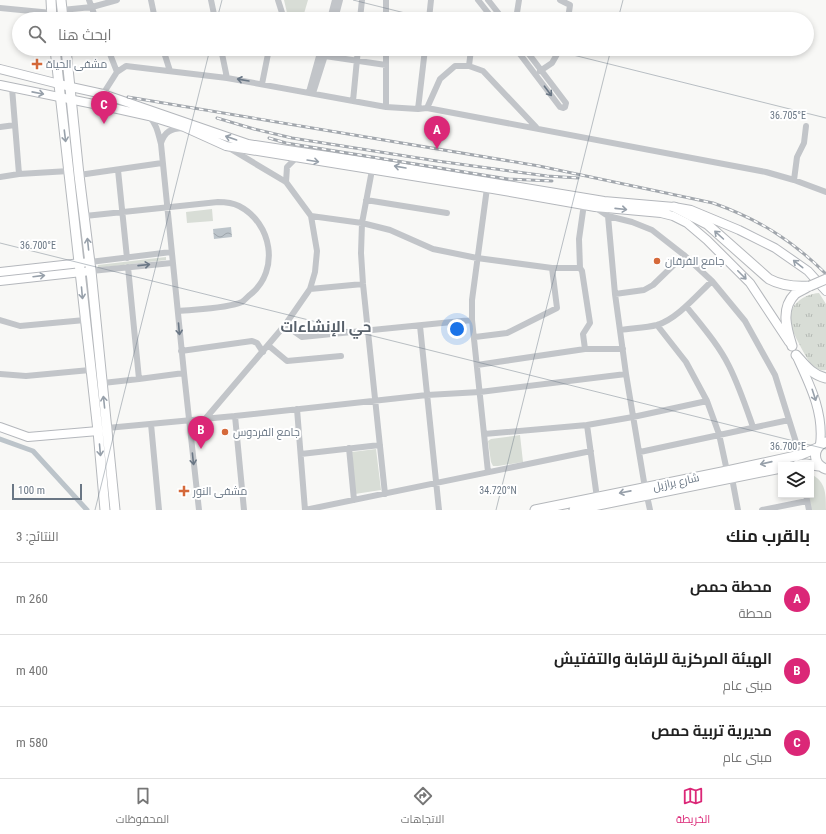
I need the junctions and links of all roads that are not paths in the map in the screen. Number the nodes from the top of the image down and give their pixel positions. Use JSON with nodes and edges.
{"nodes":[{"id":1,"x":0,"y":0,"type":"edge"},
{"id":2,"x":51,"y":0,"type":"edge"},
{"id":3,"x":61,"y":0,"type":"edge"},
{"id":4,"x":89,"y":0,"type":"edge"},
{"id":5,"x":117,"y":0,"type":"edge"},
{"id":6,"x":151,"y":0,"type":"edge"},
{"id":7,"x":211,"y":0,"type":"edge"},
{"id":8,"x":278,"y":0,"type":"edge"},
{"id":9,"x":335,"y":0,"type":"edge"},
{"id":10,"x":340,"y":0,"type":"edge"},
{"id":11,"x":362,"y":0,"type":"edge"},
{"id":12,"x":386,"y":0,"type":"edge"},
{"id":13,"x":431,"y":0,"type":"edge"},
{"id":14,"x":478,"y":0,"type":"edge"},
{"id":15,"x":488,"y":0,"type":"edge"},
{"id":16,"x":519,"y":0,"type":"edge"},
{"id":17,"x":560,"y":0,"type":"edge"},
{"id":18,"x":92,"y":7,"type":"junction"},
{"id":19,"x":0,"y":8,"type":"edge"},
{"id":20,"x":26,"y":12,"type":"edge"},
{"id":21,"x":52,"y":12,"type":"edge"},
{"id":22,"x":63,"y":12,"type":"edge"},
{"id":23,"x":71,"y":12,"type":"edge"},
{"id":24,"x":94,"y":12,"type":"edge"},
{"id":25,"x":154,"y":12,"type":"edge"},
{"id":26,"x":214,"y":12,"type":"edge"},
{"id":27,"x":282,"y":12,"type":"edge"},
{"id":28,"x":332,"y":12,"type":"edge"},
{"id":29,"x":337,"y":12,"type":"edge"},
{"id":30,"x":361,"y":12,"type":"edge"},
{"id":31,"x":386,"y":12,"type":"edge"},
{"id":32,"x":430,"y":12,"type":"edge"},
{"id":33,"x":487,"y":12,"type":"edge"},
{"id":34,"x":497,"y":12,"type":"edge"},
{"id":35,"x":517,"y":12,"type":"edge"},
{"id":36,"x":569,"y":12,"type":"edge"},
{"id":37,"x":56,"y":56,"type":"edge"},
{"id":38,"x":67,"y":56,"type":"edge"},
{"id":39,"x":111,"y":56,"type":"edge"},
{"id":40,"x":165,"y":56,"type":"edge"},
{"id":41,"x":222,"y":56,"type":"edge"},
{"id":42,"x":268,"y":56,"type":"edge"},
{"id":43,"x":320,"y":56,"type":"edge"},
{"id":44,"x":325,"y":56,"type":"joint"},
{"id":45,"x":357,"y":56,"type":"edge"},
{"id":46,"x":386,"y":56,"type":"edge"},
{"id":47,"x":424,"y":56,"type":"edge"},
{"id":48,"x":470,"y":56,"type":"edge"},
{"id":49,"x":521,"y":56,"type":"edge"},
{"id":50,"x":531,"y":56,"type":"edge"},
{"id":51,"x":556,"y":56,"type":"edge"},
{"id":52,"x":357,"y":61,"type":"junction"},
{"id":53,"x":386,"y":65,"type":"junction"},
{"id":54,"x":469,"y":66,"type":"junction"},
{"id":55,"x":0,"y":69,"type":"edge"},
{"id":56,"x":542,"y":70,"type":"junction"},
{"id":57,"x":170,"y":71,"type":"junction"},
{"id":58,"x":117,"y":72,"type":"junction"},
{"id":59,"x":535,"y":74,"type":"junction"},
{"id":60,"x":227,"y":78,"type":"junction"},
{"id":61,"x":59,"y":84,"type":"junction"},
{"id":62,"x":262,"y":84,"type":"junction"},
{"id":63,"x":0,"y":85,"type":"edge"},
{"id":64,"x":71,"y":87,"type":"junction"},
{"id":65,"x":12,"y":88,"type":"junction"},
{"id":66,"x":311,"y":92,"type":"junction"},
{"id":67,"x":103,"y":94,"type":"junction"},
{"id":68,"x":60,"y":97,"type":"junction"},
{"id":69,"x":71,"y":99,"type":"junction"},
{"id":70,"x":353,"y":101,"type":"junction"},
{"id":71,"x":386,"y":107,"type":"junction"},
{"id":72,"x":427,"y":108,"type":"junction"},
{"id":73,"x":418,"y":109,"type":"junction"},
{"id":74,"x":149,"y":116,"type":"junction"},
{"id":75,"x":15,"y":125,"type":"junction"},
{"id":76,"x":806,"y":126,"type":"dead end"},
{"id":77,"x":0,"y":128,"type":"edge"},
{"id":78,"x":184,"y":128,"type":"junction"},
{"id":79,"x":536,"y":128,"type":"junction"},
{"id":80,"x":161,"y":144,"type":"junction"},
{"id":81,"x":226,"y":146,"type":"junction"},
{"id":82,"x":296,"y":158,"type":"junction"},
{"id":83,"x":162,"y":163,"type":"junction"},
{"id":84,"x":118,"y":170,"type":"junction"},
{"id":85,"x":372,"y":170,"type":"junction"},
{"id":86,"x":69,"y":171,"type":"junction"},
{"id":87,"x":19,"y":174,"type":"junction"},
{"id":88,"x":79,"y":175,"type":"junction"},
{"id":89,"x":0,"y":177,"type":"edge"},
{"id":90,"x":794,"y":180,"type":"junction"},
{"id":91,"x":286,"y":182,"type":"junction"},
{"id":92,"x":487,"y":188,"type":"junction"},
{"id":93,"x":826,"y":192,"type":"edge"},
{"id":94,"x":366,"y":200,"type":"junction"},
{"id":95,"x":167,"y":206,"type":"junction"},
{"id":96,"x":595,"y":207,"type":"junction"},
{"id":97,"x":674,"y":207,"type":"junction"},
{"id":98,"x":122,"y":211,"type":"junction"},
{"id":99,"x":582,"y":211,"type":"dead end"},
{"id":100,"x":446,"y":213,"type":"dead end"},
{"id":101,"x":85,"y":216,"type":"junction"},
{"id":102,"x":311,"y":216,"type":"junction"},
{"id":103,"x":608,"y":216,"type":"junction"},
{"id":104,"x":362,"y":223,"type":"junction"},
{"id":105,"x":171,"y":252,"type":"junction"},
{"id":106,"x":684,"y":255,"type":"junction"},
{"id":107,"x":127,"y":258,"type":"junction"},
{"id":108,"x":477,"y":258,"type":"junction"},
{"id":109,"x":172,"y":263,"type":"junction"},
{"id":110,"x":90,"y":266,"type":"junction"},
{"id":111,"x":80,"y":267,"type":"junction"},
{"id":112,"x":128,"y":267,"type":"junction"},
{"id":113,"x":552,"y":268,"type":"junction"},
{"id":114,"x":580,"y":268,"type":"junction"},
{"id":115,"x":0,"y":272,"type":"edge"},
{"id":116,"x":826,"y":279,"type":"edge"},
{"id":117,"x":0,"y":281,"type":"edge"},
{"id":118,"x":712,"y":281,"type":"junction"},
{"id":119,"x":363,"y":284,"type":"junction"},
{"id":120,"x":810,"y":286,"type":"junction"},
{"id":121,"x":310,"y":289,"type":"junction"},
{"id":122,"x":826,"y":290,"type":"edge"},
{"id":123,"x":615,"y":294,"type":"junction"},
{"id":124,"x":686,"y":306,"type":"junction"},
{"id":125,"x":178,"y":311,"type":"junction"},
{"id":126,"x":0,"y":320,"type":"edge"},
{"id":127,"x":85,"y":320,"type":"junction"},
{"id":128,"x":472,"y":320,"type":"junction"},
{"id":129,"x":285,"y":325,"type":"junction"},
{"id":130,"x":657,"y":325,"type":"junction"},
{"id":131,"x":420,"y":326,"type":"junction"},
{"id":132,"x":368,"y":330,"type":"junction"},
{"id":133,"x":620,"y":330,"type":"junction"},
{"id":134,"x":474,"y":337,"type":"junction"},
{"id":135,"x":268,"y":346,"type":"junction"},
{"id":136,"x":585,"y":349,"type":"junction"},
{"id":137,"x":623,"y":349,"type":"junction"},
{"id":138,"x":181,"y":350,"type":"junction"},
{"id":139,"x":794,"y":351,"type":"junction"},
{"id":140,"x":263,"y":352,"type":"junction"},
{"id":141,"x":341,"y":356,"type":"dead end"},
{"id":142,"x":477,"y":365,"type":"junction"},
{"id":143,"x":90,"y":370,"type":"junction"},
{"id":144,"x":184,"y":373,"type":"junction"},
{"id":145,"x":0,"y":374,"type":"edge"},
{"id":146,"x":626,"y":374,"type":"junction"},
{"id":147,"x":826,"y":378,"type":"edge"},
{"id":148,"x":139,"y":379,"type":"junction"},
{"id":149,"x":102,"y":383,"type":"junction"},
{"id":150,"x":480,"y":392,"type":"junction"},
{"id":151,"x":427,"y":395,"type":"junction"},
{"id":152,"x":376,"y":400,"type":"junction"},
{"id":153,"x":707,"y":401,"type":"junction"},
{"id":154,"x":297,"y":409,"type":"junction"},
{"id":155,"x":235,"y":416,"type":"junction"},
{"id":156,"x":634,"y":417,"type":"junction"},
{"id":157,"x":206,"y":418,"type":"junction"},
{"id":158,"x":189,"y":420,"type":"junction"},
{"id":159,"x":789,"y":420,"type":"junction"},
{"id":160,"x":151,"y":424,"type":"junction"},
{"id":161,"x":587,"y":425,"type":"junction"},
{"id":162,"x":0,"y":427,"type":"edge"},
{"id":163,"x":753,"y":427,"type":"junction"},
{"id":164,"x":107,"y":428,"type":"junction"},
{"id":165,"x":98,"y":431,"type":"junction"},
{"id":166,"x":484,"y":434,"type":"junction"},
{"id":167,"x":719,"y":434,"type":"junction"},
{"id":168,"x":380,"y":445,"type":"junction"},
{"id":169,"x":821,"y":445,"type":"edge"},
{"id":170,"x":349,"y":448,"type":"junction"},
{"id":171,"x":590,"y":451,"type":"junction"},
{"id":172,"x":640,"y":452,"type":"junction"},
{"id":173,"x":300,"y":454,"type":"junction"},
{"id":174,"x":800,"y":455,"type":"junction"},
{"id":175,"x":814,"y":466,"type":"edge"},
{"id":176,"x":778,"y":468,"type":"edge"},
{"id":177,"x":824,"y":468,"type":"edge"},
{"id":178,"x":488,"y":472,"type":"junction"},
{"id":179,"x":729,"y":475,"type":"junction"},
{"id":180,"x":437,"y":483,"type":"junction"},
{"id":181,"x":646,"y":492,"type":"junction"},
{"id":182,"x":385,"y":494,"type":"junction"},
{"id":183,"x":806,"y":498,"type":"edge"},
{"id":184,"x":354,"y":500,"type":"junction"},
{"id":185,"x":600,"y":504,"type":"edge"},
{"id":186,"x":105,"y":510,"type":"edge"},
{"id":187,"x":115,"y":510,"type":"edge"},
{"id":188,"x":159,"y":510,"type":"edge"},
{"id":189,"x":199,"y":510,"type":"edge"},
{"id":190,"x":244,"y":510,"type":"edge"},
{"id":191,"x":305,"y":510,"type":"edge"},
{"id":192,"x":439,"y":510,"type":"edge"},
{"id":193,"x":535,"y":510,"type":"edge"},
{"id":194,"x":574,"y":510,"type":"edge"},
{"id":195,"x":650,"y":510,"type":"edge"},
{"id":196,"x":738,"y":510,"type":"edge"},
{"id":197,"x":762,"y":510,"type":"edge"},
{"id":198,"x":809,"y":510,"type":"edge"}],
"edges":[{"from":1,"to":19,"type":"street"},
{"from":2,"to":21,"type":"highway"},
{"from":3,"to":22,"type":"highway"},
{"from":4,"to":18,"type":"street"},
{"from":5,"to":18,"type":"street"},
{"from":6,"to":25,"type":"street"},
{"from":7,"to":26,"type":"street"},
{"from":8,"to":27,"type":"street"},
{"from":9,"to":28,"type":"street"},
{"from":10,"to":29,"type":"street"},
{"from":11,"to":30,"type":"street"},
{"from":12,"to":31,"type":"street"},
{"from":13,"to":32,"type":"street"},
{"from":14,"to":33,"type":"street"},
{"from":15,"to":34,"type":"street"},
{"from":16,"to":35,"type":"street"},
{"from":17,"to":36,"type":"street"},
{"from":18,"to":23,"type":"street"},
{"from":18,"to":24,"type":"street"},
{"from":19,"to":20,"type":"street"},
{"from":37,"to":61,"type":"highway"},
{"from":38,"to":64,"type":"highway"},
{"from":39,"to":58,"type":"street"},
{"from":40,"to":57,"type":"street"},
{"from":41,"to":60,"type":"street"},
{"from":42,"to":62,"type":"street"},
{"from":43,"to":66,"type":"street"},
{"from":44,"to":52,"type":"street"},
{"from":44,"to":66,"type":"street"},
{"from":45,"to":52,"type":"street"},
{"from":46,"to":53,"type":"street"},
{"from":47,"to":73,"type":"street"},
{"from":48,"to":54,"type":"street"},
{"from":49,"to":59,"type":"street"},
{"from":50,"to":56,"type":"street"},
{"from":51,"to":56,"type":"street"},
{"from":52,"to":53,"type":"street"},
{"from":52,"to":70,"type":"street"},
{"from":53,"to":71,"type":"street"},
{"from":54,"to":72,"type":"street"},
{"from":54,"to":79,"type":"street"},
{"from":55,"to":61,"type":"main road"},
{"from":56,"to":59,"type":"street"},
{"from":59,"to":56,"type":"street","one_way":true},
{"from":57,"to":58,"type":"street"},
{"from":57,"to":60,"type":"street"},
{"from":58,"to":67,"type":"street"},
{"from":62,"to":60,"type":"street","one_way":true},
{"from":61,"to":64,"type":"main road"},
{"from":61,"to":68,"type":"highway"},
{"from":62,"to":66,"type":"street"},
{"from":63,"to":65,"type":"main road"},
{"from":64,"to":67,"type":"main road"},
{"from":64,"to":69,"type":"highway"},
{"from":65,"to":68,"type":"main road","one_way":true},
{"from":65,"to":75,"type":"street"},
{"from":66,"to":70,"type":"street"},
{"from":97,"to":67,"type":"main road","one_way":true},
{"from":68,"to":69,"type":"main road"},
{"from":68,"to":86,"type":"highway","one_way":true},
{"from":69,"to":74,"type":"main road"},
{"from":69,"to":88,"type":"highway"},
{"from":70,"to":71,"type":"street"},
{"from":71,"to":73,"type":"street"},
{"from":72,"to":73,"type":"street"},
{"from":72,"to":79,"type":"street"},
{"from":74,"to":78,"type":"main road"},
{"from":74,"to":80,"type":"street"},
{"from":75,"to":77,"type":"street"},
{"from":75,"to":87,"type":"street"},
{"from":76,"to":90,"type":"street"},
{"from":78,"to":80,"type":"street"},
{"from":78,"to":81,"type":"main road"},
{"from":79,"to":90,"type":"street"},
{"from":80,"to":83,"type":"street"},
{"from":81,"to":82,"type":"main road"},
{"from":81,"to":91,"type":"street"},
{"from":82,"to":85,"type":"main road","one_way":true},
{"from":82,"to":91,"type":"street"},
{"from":83,"to":84,"type":"street"},
{"from":83,"to":95,"type":"street"},
{"from":84,"to":88,"type":"street"},
{"from":84,"to":98,"type":"street"},
{"from":85,"to":92,"type":"main road"},
{"from":85,"to":94,"type":"street"},
{"from":86,"to":87,"type":"street"},
{"from":86,"to":111,"type":"highway"},
{"from":87,"to":89,"type":"street"},
{"from":88,"to":101,"type":"highway"},
{"from":90,"to":93,"type":"street"},
{"from":91,"to":102,"type":"street"},
{"from":92,"to":96,"type":"main road"},
{"from":92,"to":108,"type":"street"},
{"from":94,"to":100,"type":"street"},
{"from":94,"to":104,"type":"street"},
{"from":95,"to":98,"type":"street"},
{"from":95,"to":105,"type":"street"},
{"from":95,"to":125,"type":"street"},
{"from":96,"to":103,"type":"street"},
{"from":96,"to":139,"type":"main road","one_way":true},
{"from":120,"to":97,"type":"highway","one_way":true},
{"from":122,"to":97,"type":"main road","one_way":true},
{"from":98,"to":101,"type":"street"},
{"from":98,"to":107,"type":"street"},
{"from":99,"to":114,"type":"street"},
{"from":110,"to":101,"type":"highway","one_way":true},
{"from":102,"to":104,"type":"street"},
{"from":102,"to":121,"type":"street"},
{"from":103,"to":106,"type":"street"},
{"from":103,"to":123,"type":"street"},
{"from":104,"to":108,"type":"street"},
{"from":104,"to":119,"type":"street"},
{"from":105,"to":107,"type":"street"},
{"from":105,"to":109,"type":"street"},
{"from":106,"to":118,"type":"street"},
{"from":106,"to":123,"type":"street"},
{"from":107,"to":110,"type":"street"},
{"from":108,"to":113,"type":"street"},
{"from":108,"to":128,"type":"street"},
{"from":112,"to":109,"type":"street","one_way":true},
{"from":109,"to":125,"type":"street"},
{"from":110,"to":111,"type":"main road"},
{"from":110,"to":112,"type":"street"},
{"from":110,"to":149,"type":"highway"},
{"from":111,"to":115,"type":"main road"},
{"from":117,"to":111,"type":"main road","one_way":true},
{"from":111,"to":127,"type":"highway","one_way":true},
{"from":112,"to":148,"type":"street"},
{"from":113,"to":114,"type":"street"},
{"from":113,"to":134,"type":"street"},
{"from":114,"to":136,"type":"street"},
{"from":116,"to":120,"type":"highway","bridge":true},
{"from":118,"to":124,"type":"street"},
{"from":118,"to":159,"type":"street"},
{"from":119,"to":121,"type":"street"},
{"from":119,"to":132,"type":"street"},
{"from":120,"to":139,"type":"highway"},
{"from":121,"to":129,"type":"street"},
{"from":123,"to":133,"type":"street"},
{"from":124,"to":130,"type":"street"},
{"from":124,"to":163,"type":"street"},
{"from":125,"to":138,"type":"street","one_way":true},
{"from":126,"to":127,"type":"street"},
{"from":127,"to":143,"type":"highway"},
{"from":128,"to":131,"type":"street"},
{"from":128,"to":134,"type":"street"},
{"from":129,"to":132,"type":"street"},
{"from":129,"to":135,"type":"street"},
{"from":130,"to":133,"type":"street"},
{"from":130,"to":153,"type":"street"},
{"from":131,"to":132,"type":"street"},
{"from":131,"to":151,"type":"street"},
{"from":132,"to":152,"type":"street"},
{"from":133,"to":137,"type":"street"},
{"from":134,"to":142,"type":"street"},
{"from":135,"to":140,"type":"street"},
{"from":135,"to":141,"type":"street"},
{"from":136,"to":137,"type":"street"},
{"from":136,"to":142,"type":"street"},
{"from":137,"to":146,"type":"street"},
{"from":138,"to":140,"type":"street"},
{"from":138,"to":144,"type":"street"},
{"from":139,"to":147,"type":"highway"},
{"from":139,"to":169,"type":"main road","one_way":true},
{"from":140,"to":157,"type":"street"},
{"from":142,"to":150,"type":"street"},
{"from":143,"to":145,"type":"street"},
{"from":143,"to":165,"type":"highway"},
{"from":144,"to":148,"type":"street"},
{"from":144,"to":158,"type":"street"},
{"from":146,"to":150,"type":"street"},
{"from":146,"to":156,"type":"street"},
{"from":148,"to":149,"type":"street"},
{"from":164,"to":149,"type":"highway","one_way":true},
{"from":150,"to":151,"type":"street"},
{"from":150,"to":166,"type":"street"},
{"from":151,"to":152,"type":"street"},
{"from":151,"to":180,"type":"street"},
{"from":152,"to":154,"type":"street"},
{"from":152,"to":168,"type":"street"},
{"from":153,"to":156,"type":"street"},
{"from":153,"to":167,"type":"street"},
{"from":154,"to":155,"type":"street"},
{"from":154,"to":173,"type":"street"},
{"from":155,"to":157,"type":"street"},
{"from":155,"to":190,"type":"street"},
{"from":156,"to":161,"type":"street"},
{"from":156,"to":172,"type":"street"},
{"from":157,"to":158,"type":"street"},
{"from":158,"to":160,"type":"street"},
{"from":158,"to":189,"type":"street","one_way":true},
{"from":159,"to":163,"type":"street"},
{"from":159,"to":174,"type":"street"},
{"from":160,"to":164,"type":"street"},
{"from":160,"to":188,"type":"street"},
{"from":161,"to":166,"type":"street"},
{"from":161,"to":171,"type":"street"},
{"from":162,"to":165,"type":"main road"},
{"from":163,"to":167,"type":"street"},
{"from":164,"to":187,"type":"highway"},
{"from":165,"to":186,"type":"highway","one_way":true},
{"from":166,"to":178,"type":"street"},
{"from":167,"to":172,"type":"street"},
{"from":167,"to":179,"type":"street"},
{"from":168,"to":170,"type":"street"},
{"from":168,"to":182,"type":"street"},
{"from":169,"to":174,"type":"highway","name":"شارع برازيل"},
{"from":169,"to":177,"type":"highway"},
{"from":170,"to":173,"type":"street"},
{"from":170,"to":184,"type":"street"},
{"from":171,"to":178,"type":"street"},
{"from":171,"to":185,"type":"street"},
{"from":172,"to":181,"type":"street"},
{"from":173,"to":191,"type":"street"},
{"from":174,"to":179,"type":"highway","name":"شارع برازيل","one_way":true},
{"from":175,"to":177,"type":"highway"},
{"from":176,"to":179,"type":"highway","name":"شارع برازيل"},
{"from":178,"to":180,"type":"street"},
{"from":179,"to":181,"type":"highway","name":"شارع برازيل"},
{"from":179,"to":196,"type":"street"},
{"from":180,"to":182,"type":"street"},
{"from":180,"to":192,"type":"street"},
{"from":181,"to":185,"type":"highway","name":"شارع برازيل"},
{"from":181,"to":195,"type":"street"},
{"from":182,"to":184,"type":"street"},
{"from":183,"to":197,"type":"street"},
{"from":183,"to":198,"type":"street"},
{"from":184,"to":191,"type":"street"},
{"from":185,"to":193,"type":"highway","name":"شارع برازيل"},
{"from":185,"to":194,"type":"highway","name":"شارع برازيل"}]}
